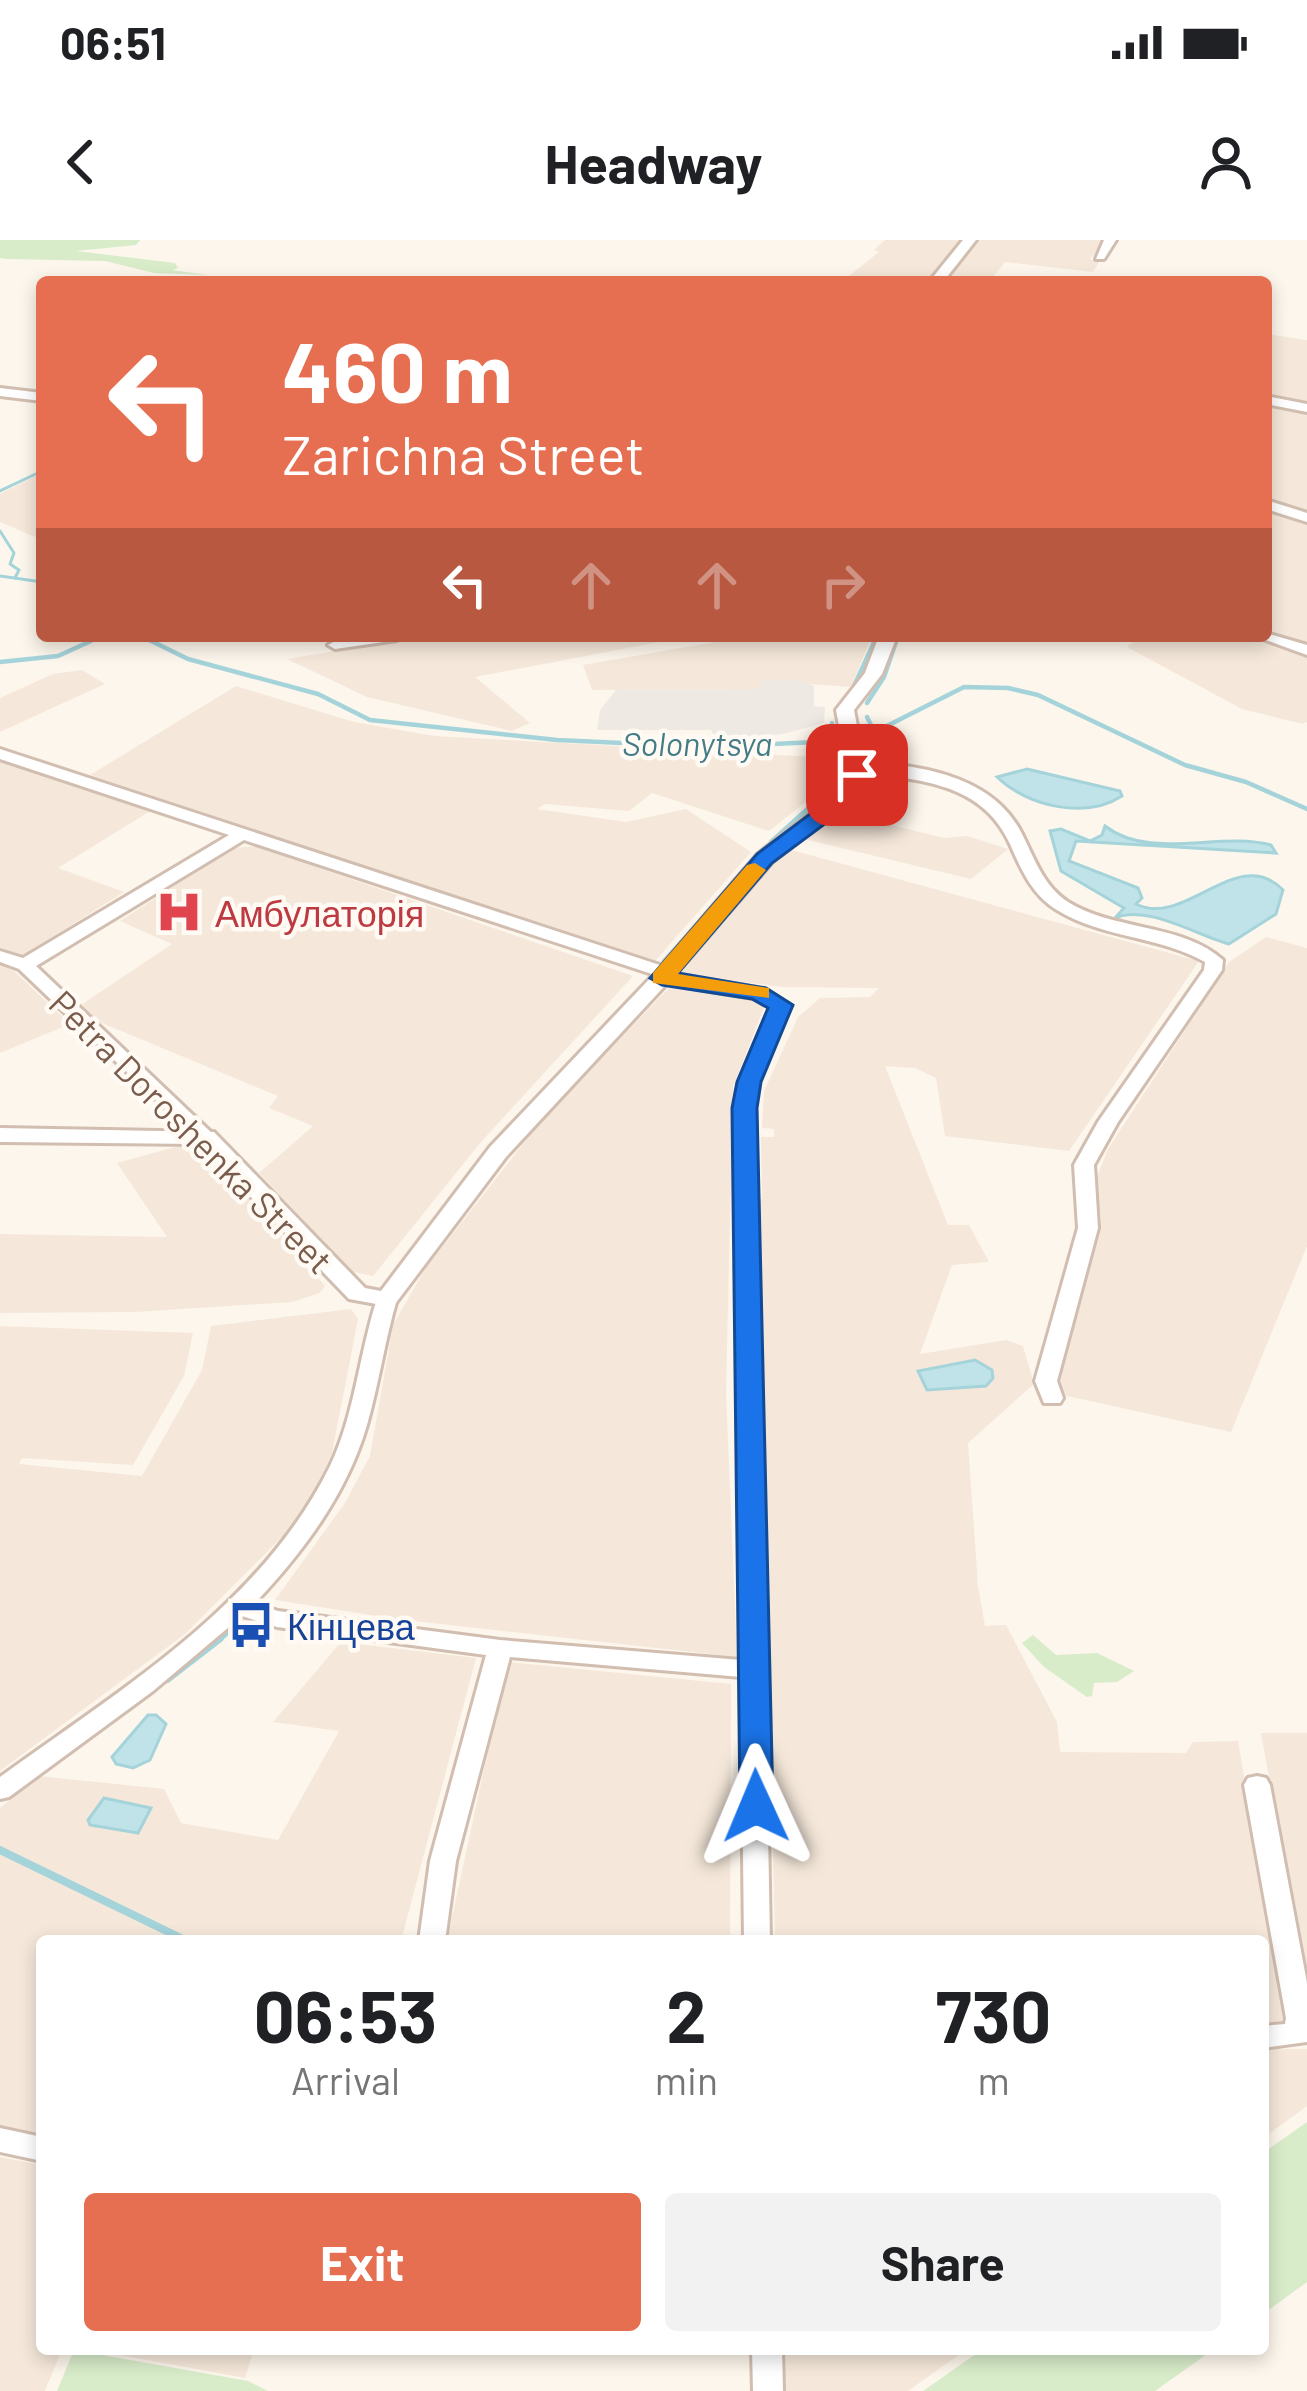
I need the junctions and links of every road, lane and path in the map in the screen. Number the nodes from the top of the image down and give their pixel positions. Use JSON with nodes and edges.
{"nodes":[{"id":1,"x":970,"y":240,"type":"edge"},
{"id":2,"x":1110,"y":240,"type":"edge"},
{"id":3,"x":1100,"y":257,"type":"dead end"},
{"id":4,"x":941,"y":276,"type":"edge"},
{"id":5,"x":0,"y":392,"type":"edge"},
{"id":6,"x":36,"y":396,"type":"edge"},
{"id":7,"x":1272,"y":401,"type":"edge"},
{"id":8,"x":1307,"y":408,"type":"edge"},
{"id":9,"x":1272,"y":506,"type":"edge"},
{"id":10,"x":1307,"y":518,"type":"edge"},
{"id":11,"x":1272,"y":639,"type":"edge"},
{"id":12,"x":355,"y":642,"type":"edge"},
{"id":13,"x":886,"y":642,"type":"edge"},
{"id":14,"x":334,"y":645,"type":"dead end"},
{"id":15,"x":1307,"y":650,"type":"edge"},
{"id":16,"x":0,"y":754,"type":"edge"},
{"id":17,"x":855,"y":759,"type":"junction"},
{"id":18,"x":244,"y":833,"type":"junction"},
{"id":19,"x":0,"y":956,"type":"edge"},
{"id":20,"x":25,"y":965,"type":"junction"},
{"id":21,"x":664,"y":976,"type":"junction"},
{"id":22,"x":0,"y":1135,"type":"edge"},
{"id":23,"x":206,"y":1137,"type":"junction"},
{"id":24,"x":387,"y":1299,"type":"junction"},
{"id":25,"x":1052,"y":1397,"type":"dead end"},
{"id":26,"x":238,"y":1607,"type":"junction"},
{"id":27,"x":500,"y":1648,"type":"junction"},
{"id":28,"x":755,"y":1670,"type":"junction"},
{"id":29,"x":1257,"y":1785,"type":"dead end"},
{"id":30,"x":0,"y":1790,"type":"edge"},
{"id":31,"x":433,"y":1935,"type":"edge"},
{"id":32,"x":758,"y":1935,"type":"edge"},
{"id":33,"x":1269,"y":2036,"type":"edge"},
{"id":34,"x":0,"y":2140,"type":"edge"},
{"id":35,"x":36,"y":2149,"type":"edge"},
{"id":36,"x":767,"y":2355,"type":"edge"},
{"id":37,"x":768,"y":2391,"type":"edge"}],
"edges":[{"from":1,"to":4,"type":"street"},
{"from":2,"to":3,"type":"street"},
{"from":5,"to":6,"type":"street"},
{"from":7,"to":8,"type":"street"},
{"from":9,"to":10,"type":"street"},
{"from":11,"to":15,"type":"street"},
{"from":12,"to":14,"type":"street"},
{"from":13,"to":17,"type":"street"},
{"from":16,"to":18,"type":"street"},
{"from":17,"to":21,"type":"street"},
{"from":17,"to":25,"type":"street"},
{"from":18,"to":20,"type":"street"},
{"from":18,"to":21,"type":"street"},
{"from":19,"to":20,"type":"street","name":"Petra Doroshenka Street"},
{"from":20,"to":23,"type":"street","name":"Petra Doroshenka Street"},
{"from":21,"to":24,"type":"street"},
{"from":21,"to":28,"type":"street"},
{"from":22,"to":23,"type":"street"},
{"from":23,"to":24,"type":"street","name":"Petra Doroshenka Street"},
{"from":24,"to":26,"type":"street"},
{"from":26,"to":27,"type":"street"},
{"from":26,"to":30,"type":"street"},
{"from":27,"to":28,"type":"street"},
{"from":27,"to":31,"type":"street"},
{"from":28,"to":32,"type":"street"},
{"from":29,"to":33,"type":"street"},
{"from":34,"to":35,"type":"street"},
{"from":36,"to":37,"type":"street"}]}
